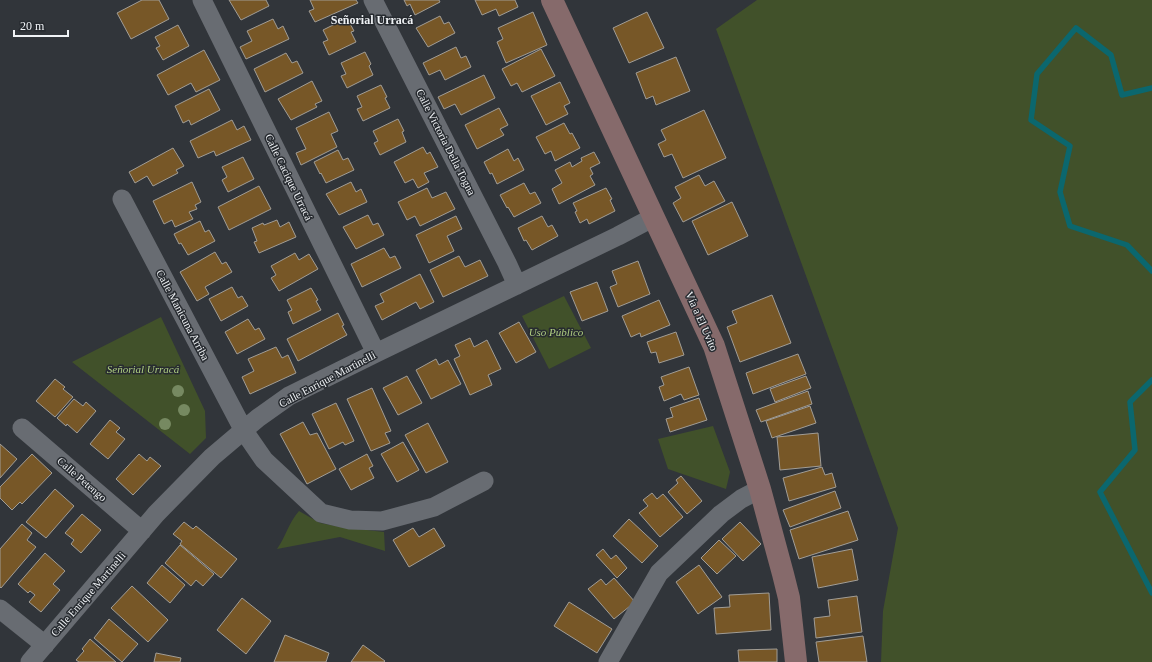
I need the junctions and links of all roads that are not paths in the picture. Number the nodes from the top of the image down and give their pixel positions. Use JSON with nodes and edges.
{"nodes":[{"id":1,"x":202,"y":0,"type":"edge"},
{"id":2,"x":373,"y":0,"type":"edge"},
{"id":3,"x":552,"y":0,"type":"edge"},
{"id":4,"x":122,"y":199,"type":"dead end"},
{"id":5,"x":654,"y":217,"type":"junction"},
{"id":6,"x":517,"y":285,"type":"junction"},
{"id":7,"x":376,"y":353,"type":"junction"},
{"id":8,"x":22,"y":428,"type":"dead end"},
{"id":9,"x":244,"y":431,"type":"junction"},
{"id":10,"x":484,"y":481,"type":"dead end"},
{"id":11,"x":760,"y":489,"type":"junction"},
{"id":12,"x":142,"y":531,"type":"junction"},
{"id":13,"x":0,"y":608,"type":"edge"},
{"id":14,"x":45,"y":645,"type":"junction"},
{"id":15,"x":30,"y":662,"type":"edge"},
{"id":16,"x":608,"y":662,"type":"edge"},
{"id":17,"x":796,"y":662,"type":"edge"}],
"edges":[{"from":1,"to":7,"type":"street","name":"Calle Cacique Urracá"},
{"from":2,"to":6,"type":"street","name":"Calle Victoria Della Togna"},
{"from":3,"to":5,"type":"street","name":"Vía a El Uvito"},
{"from":4,"to":9,"type":"street","name":"Calle Manicuna Arriba"},
{"from":5,"to":6,"type":"street","name":"Calle Enrique Martinelli"},
{"from":5,"to":11,"type":"street","name":"Vía a El Uvito"},
{"from":6,"to":7,"type":"street","name":"Calle Enrique Martinelli"},
{"from":7,"to":9,"type":"street","name":"Calle Enrique Martinelli"},
{"from":8,"to":12,"type":"street","name":"Calle Petengo"},
{"from":9,"to":10,"type":"street","name":"Calle Manicuna Arriba"},
{"from":9,"to":12,"type":"street","name":"Calle Enrique Martinelli"},
{"from":11,"to":16,"type":"street"},
{"from":11,"to":17,"type":"street","name":"Vía a El Uvito"},
{"from":12,"to":14,"type":"street","name":"Calle Enrique Martinelli"},
{"from":13,"to":14,"type":"street"},
{"from":14,"to":15,"type":"street","name":"Calle Enrique Martinelli"}]}
